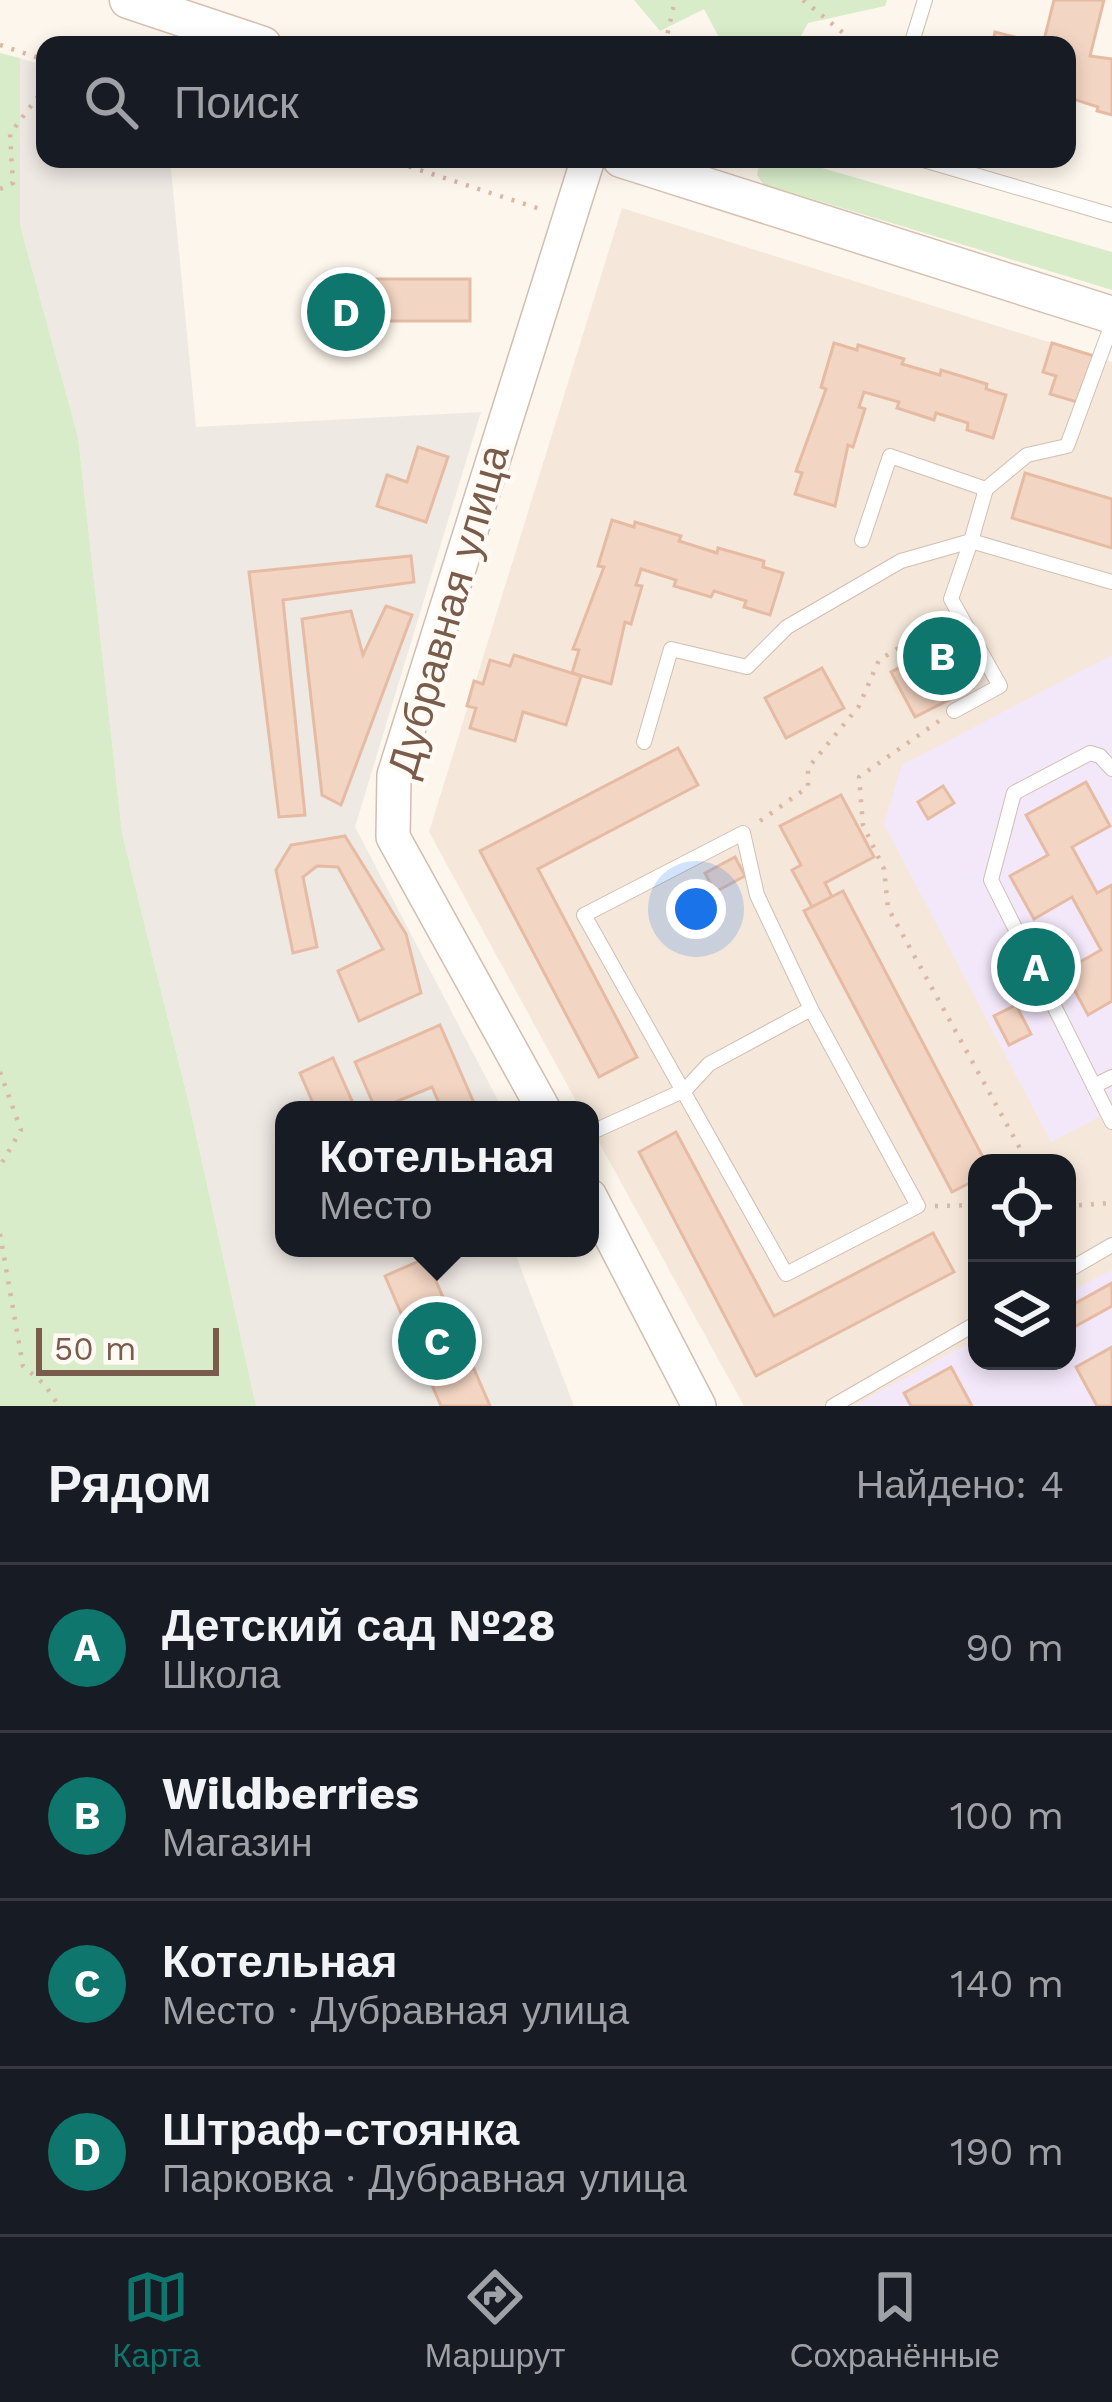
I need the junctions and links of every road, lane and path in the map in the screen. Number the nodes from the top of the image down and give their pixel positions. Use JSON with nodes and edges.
{"nodes":[{"id":1,"x":128,"y":0,"type":"edge"},
{"id":2,"x":675,"y":0,"type":"edge"},
{"id":3,"x":803,"y":0,"type":"edge"},
{"id":4,"x":925,"y":0,"type":"edge"},
{"id":5,"x":236,"y":36,"type":"edge"},
{"id":6,"x":666,"y":36,"type":"edge"},
{"id":7,"x":847,"y":36,"type":"edge"},
{"id":8,"x":914,"y":36,"type":"edge"},
{"id":9,"x":0,"y":45,"type":"edge"},
{"id":10,"x":36,"y":57,"type":"edge"},
{"id":11,"x":36,"y":99,"type":"edge"},
{"id":12,"x":414,"y":168,"type":"edge"},
{"id":13,"x":584,"y":168,"type":"edge"},
{"id":14,"x":648,"y":168,"type":"edge"},
{"id":15,"x":951,"y":168,"type":"edge"},
{"id":16,"x":0,"y":189,"type":"edge"},
{"id":17,"x":1112,"y":215,"type":"edge"},
{"id":18,"x":567,"y":218,"type":"junction"},
{"id":19,"x":1112,"y":320,"type":"edge"},
{"id":20,"x":986,"y":489,"type":"junction"},
{"id":21,"x":862,"y":540,"type":"dead end"},
{"id":22,"x":971,"y":541,"type":"junction"},
{"id":23,"x":1112,"y":582,"type":"edge"},
{"id":24,"x":958,"y":612,"type":"junction"},
{"id":25,"x":954,"y":712,"type":"joint"},
{"id":26,"x":644,"y":742,"type":"dead end"},
{"id":27,"x":1112,"y":769,"type":"edge"},
{"id":28,"x":743,"y":833,"type":"junction"},
{"id":29,"x":811,"y":1009,"type":"junction"},
{"id":30,"x":0,"y":1072,"type":"edge"},
{"id":31,"x":1112,"y":1077,"type":"edge"},
{"id":32,"x":1094,"y":1086,"type":"junction"},
{"id":33,"x":685,"y":1090,"type":"junction"},
{"id":34,"x":539,"y":1101,"type":"edge"},
{"id":35,"x":1112,"y":1122,"type":"edge"},
{"id":36,"x":599,"y":1129,"type":"edge"},
{"id":37,"x":1023,"y":1154,"type":"edge"},
{"id":38,"x":0,"y":1166,"type":"edge"},
{"id":39,"x":1112,"y":1203,"type":"edge"},
{"id":40,"x":968,"y":1205,"type":"edge"},
{"id":41,"x":1076,"y":1205,"type":"edge"},
{"id":42,"x":918,"y":1206,"type":"junction"},
{"id":43,"x":599,"y":1213,"type":"edge"},
{"id":44,"x":0,"y":1234,"type":"edge"},
{"id":45,"x":1112,"y":1245,"type":"edge"},
{"id":46,"x":1076,"y":1266,"type":"edge"},
{"id":47,"x":968,"y":1328,"type":"edge"},
{"id":48,"x":59,"y":1406,"type":"edge"},
{"id":49,"x":699,"y":1406,"type":"edge"},
{"id":50,"x":833,"y":1406,"type":"edge"}],
"edges":[{"from":1,"to":5,"type":"main road"},
{"from":2,"to":6,"type":"path"},
{"from":3,"to":7,"type":"path"},
{"from":4,"to":8,"type":"lane"},
{"from":9,"to":10,"type":"path"},
{"from":11,"to":16,"type":"path"},
{"from":12,"to":18,"type":"path"},
{"from":13,"to":18,"type":"street","name":"Дубравная улица"},
{"from":14,"to":19,"type":"main road"},
{"from":15,"to":17,"type":"lane"},
{"from":18,"to":34,"type":"street","name":"Дубравная улица"},
{"from":19,"to":20,"type":"lane"},
{"from":20,"to":21,"type":"lane"},
{"from":20,"to":22,"type":"lane"},
{"from":22,"to":23,"type":"lane"},
{"from":22,"to":24,"type":"lane"},
{"from":22,"to":26,"type":"lane"},
{"from":24,"to":25,"type":"lane"},
{"from":24,"to":28,"type":"path"},
{"from":25,"to":37,"type":"path"},
{"from":27,"to":32,"type":"lane"},
{"from":28,"to":29,"type":"lane"},
{"from":28,"to":33,"type":"lane"},
{"from":29,"to":33,"type":"lane"},
{"from":29,"to":42,"type":"lane"},
{"from":30,"to":38,"type":"path"},
{"from":31,"to":32,"type":"lane"},
{"from":32,"to":35,"type":"lane"},
{"from":33,"to":36,"type":"lane"},
{"from":33,"to":42,"type":"lane"},
{"from":39,"to":41,"type":"path"},
{"from":40,"to":42,"type":"path"},
{"from":43,"to":49,"type":"street"},
{"from":44,"to":48,"type":"path"},
{"from":45,"to":46,"type":"lane"},
{"from":47,"to":50,"type":"lane"}]}
